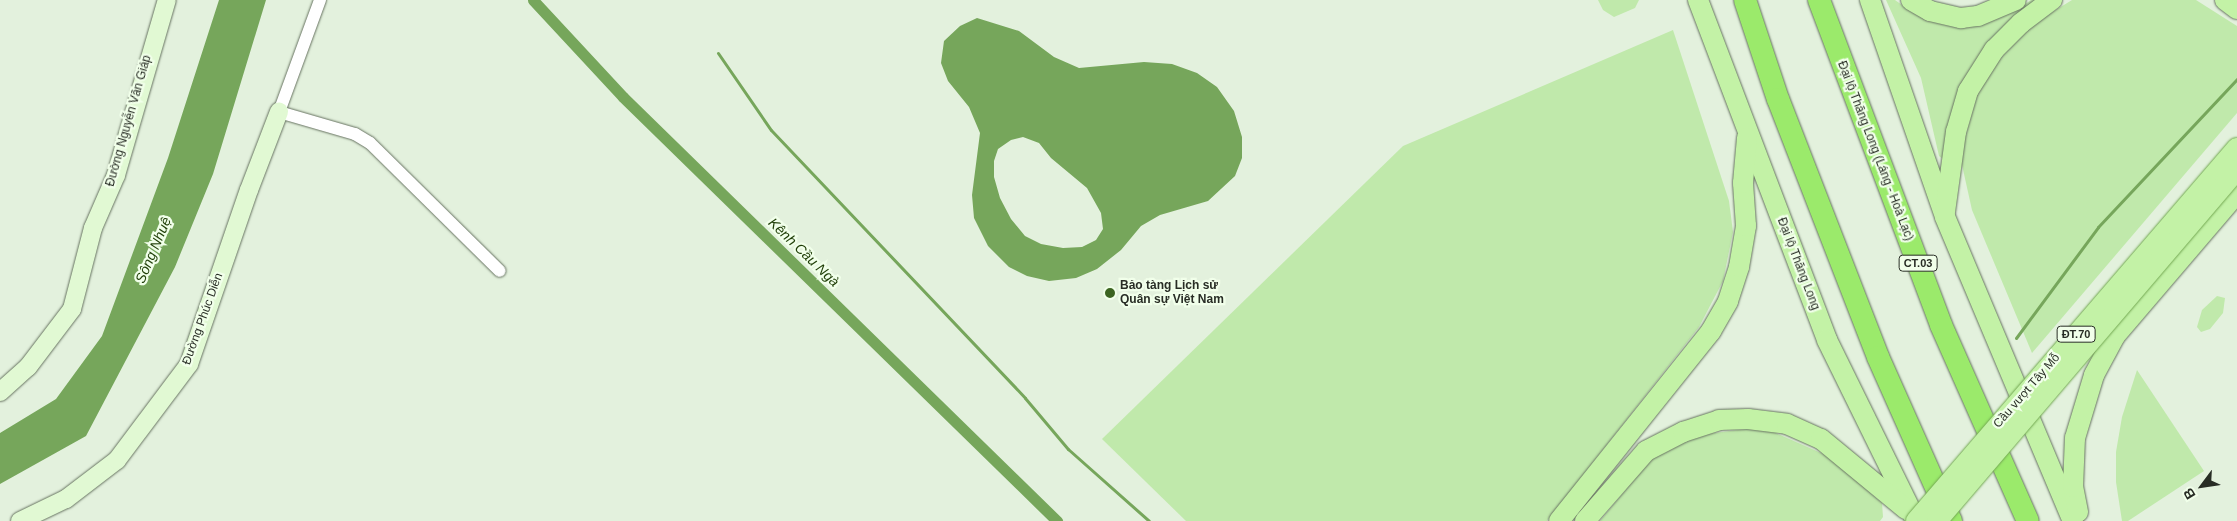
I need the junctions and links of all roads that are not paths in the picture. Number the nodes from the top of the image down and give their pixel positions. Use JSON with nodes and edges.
{"nodes":[{"id":1,"x":166,"y":0,"type":"edge"},
{"id":2,"x":320,"y":0,"type":"edge"},
{"id":3,"x":1698,"y":0,"type":"edge"},
{"id":4,"x":1745,"y":0,"type":"edge"},
{"id":5,"x":1820,"y":0,"type":"edge"},
{"id":6,"x":1870,"y":0,"type":"edge"},
{"id":7,"x":1911,"y":0,"type":"edge"},
{"id":8,"x":2016,"y":0,"type":"edge"},
{"id":9,"x":2052,"y":0,"type":"edge"},
{"id":10,"x":2224,"y":0,"type":"edge"},
{"id":11,"x":2237,"y":9,"type":"edge"},
{"id":12,"x":279,"y":112,"type":"junction"},
{"id":13,"x":1747,"y":133,"type":"junction"},
{"id":14,"x":2237,"y":148,"type":"edge"},
{"id":15,"x":2237,"y":170,"type":"edge"},
{"id":16,"x":2237,"y":193,"type":"edge"},
{"id":17,"x":1945,"y":216,"type":"junction"},
{"id":18,"x":500,"y":271,"type":"dead end"},
{"id":19,"x":0,"y":392,"type":"edge"},
{"id":20,"x":1915,"y":518,"type":"edge"},
{"id":21,"x":20,"y":521,"type":"edge"},
{"id":22,"x":1559,"y":521,"type":"edge"},
{"id":23,"x":1585,"y":521,"type":"edge"},
{"id":24,"x":1937,"y":521,"type":"edge"},
{"id":25,"x":1951,"y":521,"type":"edge"},
{"id":26,"x":2028,"y":521,"type":"edge"},
{"id":27,"x":2073,"y":521,"type":"edge"},
{"id":28,"x":2080,"y":521,"type":"edge"}],
"edges":[{"from":1,"to":19,"type":"street","name":"Đường Nguyễn Văn Giáp"},
{"from":2,"to":12,"type":"street"},
{"from":3,"to":13,"type":"main road","name":"Đại lộ Thăng Long"},
{"from":4,"to":25,"type":"highway"},
{"from":5,"to":26,"type":"highway","name":"Đại lộ Thăng Long (Láng - Hoà Lạc)","number":"CT.03"},
{"from":6,"to":17,"type":"main road"},
{"from":7,"to":8,"type":"main road"},
{"from":9,"to":17,"type":"main road"},
{"from":10,"to":11,"type":"main road"},
{"from":12,"to":18,"type":"street"},
{"from":12,"to":21,"type":"street","name":"Đường Phúc Diễn"},
{"from":13,"to":20,"type":"main road","name":"Đại lộ Thăng Long"},
{"from":13,"to":22,"type":"main road"},
{"from":14,"to":20,"type":"main road","name":"Cầu vượt Tây Mỗ","number":"ĐT.70","bridge":true},
{"from":15,"to":24,"type":"main road","name":"Cầu vượt Tây Mỗ","number":"ĐT.70","bridge":true},
{"from":16,"to":28,"type":"main road"},
{"from":17,"to":27,"type":"main road"},
{"from":20,"to":23,"type":"main road"}]}
